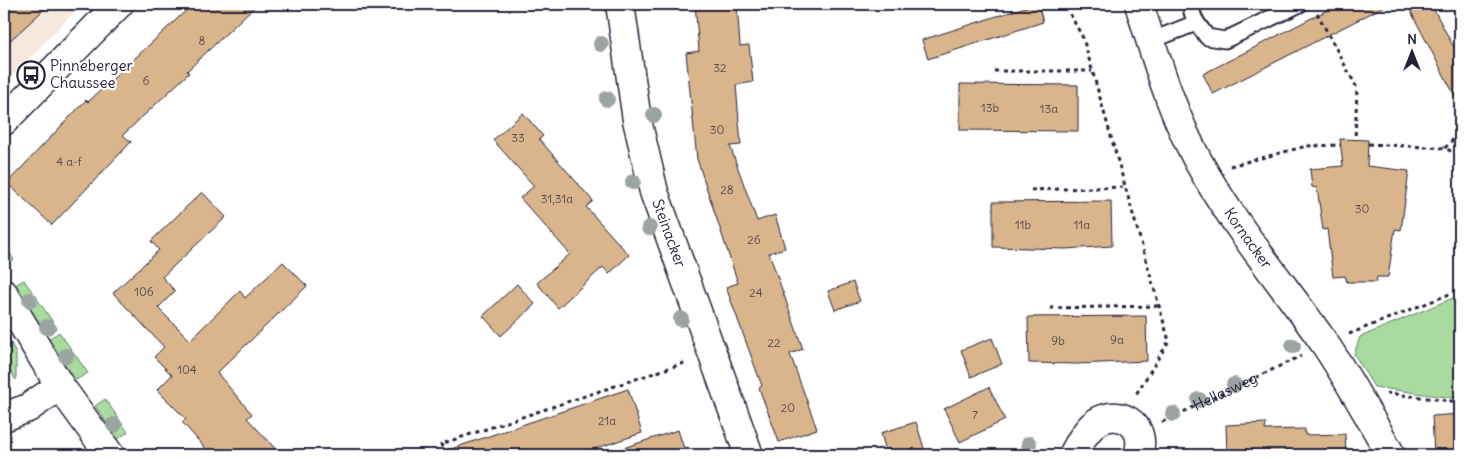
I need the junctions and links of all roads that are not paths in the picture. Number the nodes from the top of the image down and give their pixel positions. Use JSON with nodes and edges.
{"nodes":[{"id":1,"x":119,"y":4,"type":"edge"},
{"id":2,"x":620,"y":4,"type":"edge"},
{"id":3,"x":1139,"y":4,"type":"edge"},
{"id":4,"x":1192,"y":4,"type":"edge"},
{"id":5,"x":1300,"y":4,"type":"edge"},
{"id":6,"x":1196,"y":23,"type":"junction"},
{"id":7,"x":1150,"y":40,"type":"junction"},
{"id":8,"x":4,"y":121,"type":"edge"},
{"id":9,"x":4,"y":294,"type":"edge"},
{"id":10,"x":60,"y":386,"type":"junction"},
{"id":11,"x":4,"y":417,"type":"edge"},
{"id":12,"x":1133,"y":435,"type":"edge"},
{"id":13,"x":110,"y":455,"type":"edge"},
{"id":14,"x":749,"y":455,"type":"edge"},
{"id":15,"x":1073,"y":455,"type":"edge"},
{"id":16,"x":1391,"y":455,"type":"edge"}],
"edges":[{"from":1,"to":8,"type":"street"},
{"from":2,"to":14,"type":"street","name":"Steinacker"},
{"from":3,"to":7,"type":"street","name":"Kornacker"},
{"from":4,"to":6,"type":"lane"},
{"from":5,"to":6,"type":"lane"},
{"from":6,"to":7,"type":"lane"},
{"from":7,"to":16,"type":"street","name":"Kornacker"},
{"from":9,"to":10,"type":"street"},
{"from":10,"to":11,"type":"street"},
{"from":10,"to":13,"type":"street"},
{"from":12,"to":15,"type":"street"}]}
